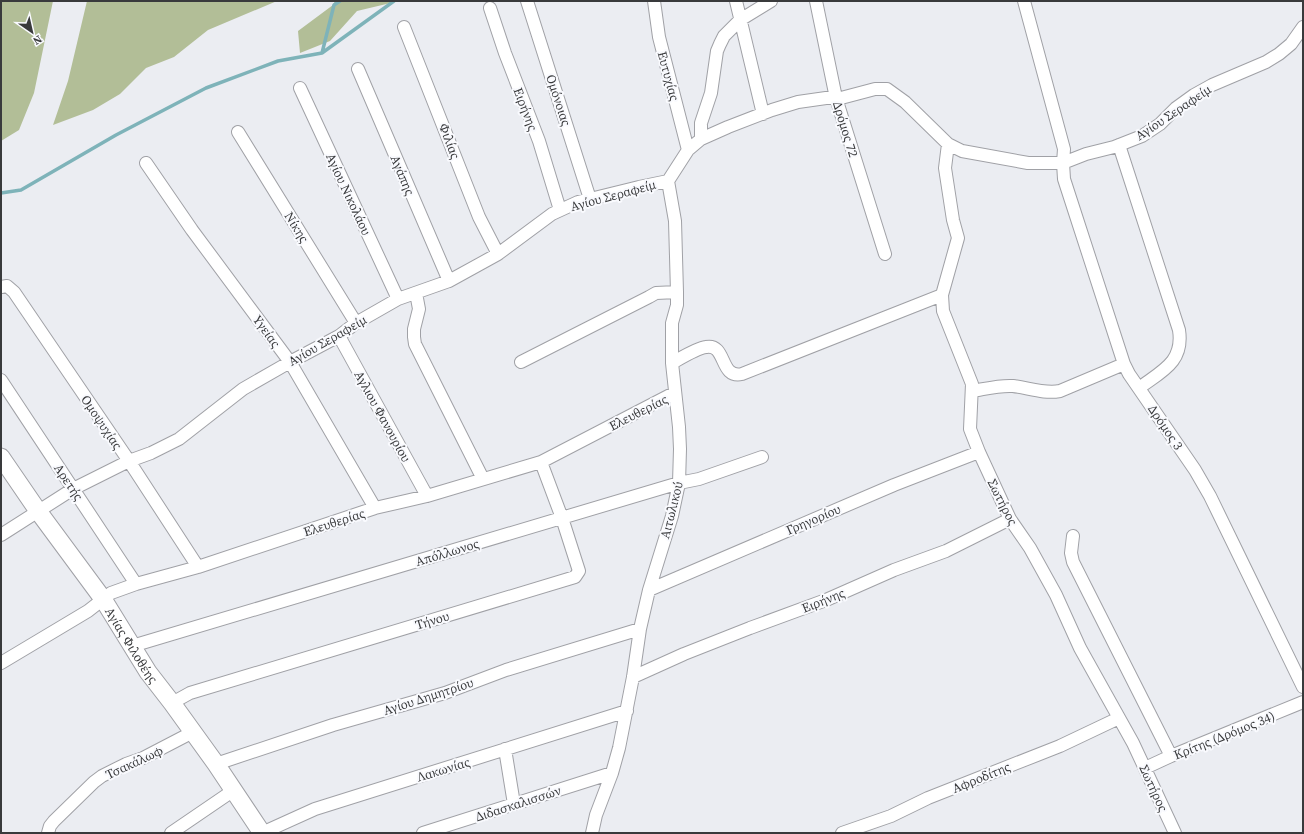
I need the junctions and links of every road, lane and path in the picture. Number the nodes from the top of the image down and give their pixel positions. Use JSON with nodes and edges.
{"nodes":[{"id":1,"x":527,"y":1,"type":"edge"},
{"id":2,"x":654,"y":1,"type":"edge"},
{"id":3,"x":736,"y":1,"type":"edge"},
{"id":4,"x":771,"y":1,"type":"edge"},
{"id":5,"x":816,"y":1,"type":"edge"},
{"id":6,"x":1024,"y":1,"type":"edge"},
{"id":7,"x":490,"y":8,"type":"dead end"},
{"id":8,"x":740,"y":20,"type":"junction"},
{"id":9,"x":404,"y":27,"type":"dead end"},
{"id":10,"x":1303,"y":28,"type":"edge"},
{"id":11,"x":358,"y":69,"type":"dead end"},
{"id":12,"x":300,"y":88,"type":"dead end"},
{"id":13,"x":836,"y":98,"type":"junction"},
{"id":14,"x":763,"y":114,"type":"junction"},
{"id":15,"x":238,"y":132,"type":"dead end"},
{"id":16,"x":702,"y":139,"type":"junction"},
{"id":17,"x":948,"y":144,"type":"junction"},
{"id":18,"x":1119,"y":145,"type":"junction"},
{"id":19,"x":688,"y":150,"type":"junction"},
{"id":20,"x":1064,"y":158,"type":"junction"},
{"id":21,"x":146,"y":164,"type":"dead end"},
{"id":22,"x":668,"y":181,"type":"junction"},
{"id":23,"x":590,"y":199,"type":"junction"},
{"id":24,"x":560,"y":210,"type":"junction"},
{"id":25,"x":498,"y":254,"type":"junction"},
{"id":26,"x":885,"y":254,"type":"dead end"},
{"id":27,"x":449,"y":281,"type":"junction"},
{"id":28,"x":1,"y":287,"type":"edge"},
{"id":29,"x":678,"y":292,"type":"junction"},
{"id":30,"x":416,"y":293,"type":"junction"},
{"id":31,"x":942,"y":294,"type":"junction"},
{"id":32,"x":398,"y":299,"type":"junction"},
{"id":33,"x":356,"y":323,"type":"junction"},
{"id":34,"x":339,"y":336,"type":"junction"},
{"id":35,"x":290,"y":362,"type":"junction"},
{"id":36,"x":521,"y":362,"type":"dead end"},
{"id":37,"x":672,"y":363,"type":"junction"},
{"id":38,"x":1124,"y":364,"type":"junction"},
{"id":39,"x":1,"y":380,"type":"edge"},
{"id":40,"x":1139,"y":388,"type":"junction"},
{"id":41,"x":972,"y":391,"type":"junction"},
{"id":42,"x":674,"y":393,"type":"junction"},
{"id":43,"x":979,"y":452,"type":"junction"},
{"id":44,"x":1,"y":457,"type":"edge"},
{"id":45,"x":762,"y":457,"type":"dead end"},
{"id":46,"x":129,"y":461,"type":"junction"},
{"id":47,"x":540,"y":462,"type":"junction"},
{"id":48,"x":483,"y":479,"type":"junction"},
{"id":49,"x":679,"y":483,"type":"junction"},
{"id":50,"x":73,"y":489,"type":"junction"},
{"id":51,"x":427,"y":496,"type":"junction"},
{"id":52,"x":375,"y":508,"type":"junction"},
{"id":53,"x":38,"y":511,"type":"junction"},
{"id":54,"x":562,"y":518,"type":"junction"},
{"id":55,"x":1010,"y":519,"type":"junction"},
{"id":56,"x":1,"y":535,"type":"edge"},
{"id":57,"x":1073,"y":536,"type":"dead end"},
{"id":58,"x":198,"y":567,"type":"junction"},
{"id":59,"x":136,"y":584,"type":"junction"},
{"id":60,"x":649,"y":590,"type":"junction"},
{"id":61,"x":103,"y":599,"type":"junction"},
{"id":62,"x":640,"y":628,"type":"junction"},
{"id":63,"x":132,"y":646,"type":"junction"},
{"id":64,"x":1,"y":663,"type":"edge"},
{"id":65,"x":633,"y":677,"type":"junction"},
{"id":66,"x":1303,"y":687,"type":"edge"},
{"id":67,"x":1303,"y":702,"type":"edge"},
{"id":68,"x":172,"y":703,"type":"junction"},
{"id":69,"x":627,"y":711,"type":"junction"},
{"id":70,"x":1119,"y":718,"type":"junction"},
{"id":71,"x":193,"y":732,"type":"junction"},
{"id":72,"x":505,"y":749,"type":"junction"},
{"id":73,"x":1171,"y":756,"type":"junction"},
{"id":74,"x":216,"y":764,"type":"junction"},
{"id":75,"x":1146,"y":768,"type":"junction"},
{"id":76,"x":612,"y":773,"type":"junction"},
{"id":77,"x":234,"y":790,"type":"junction"},
{"id":78,"x":514,"y":804,"type":"junction"},
{"id":79,"x":48,"y":833,"type":"edge"},
{"id":80,"x":172,"y":833,"type":"edge"},
{"id":81,"x":262,"y":833,"type":"edge"},
{"id":82,"x":423,"y":833,"type":"edge"},
{"id":83,"x":591,"y":833,"type":"edge"},
{"id":84,"x":842,"y":833,"type":"edge"},
{"id":85,"x":1175,"y":833,"type":"edge"}],
"edges":[{"from":1,"to":23,"type":"street","name":"Ομόνοιας"},
{"from":2,"to":19,"type":"street","name":"Ευτυχίας"},
{"from":3,"to":8,"type":"street"},
{"from":4,"to":8,"type":"street"},
{"from":5,"to":13,"type":"street","name":"Δρόμος 72"},
{"from":6,"to":20,"type":"street","name":"Δρόμος 3"},
{"from":7,"to":24,"type":"street","name":"Ειρήνης"},
{"from":8,"to":14,"type":"street"},
{"from":8,"to":16,"type":"street"},
{"from":9,"to":25,"type":"street","name":"Φιλίας"},
{"from":10,"to":18,"type":"street","name":"Αγίου Σεραφείμ"},
{"from":11,"to":27,"type":"street","name":"Αγάπης"},
{"from":12,"to":32,"type":"street","name":"Αγίου Νικολάου"},
{"from":13,"to":14,"type":"street","name":"Αγίου Σεραφείμ"},
{"from":13,"to":17,"type":"street","name":"Αγίου Σεραφείμ"},
{"from":13,"to":26,"type":"street","name":"Δρόμος 72"},
{"from":14,"to":16,"type":"street","name":"Αγίου Σεραφείμ"},
{"from":15,"to":33,"type":"street","name":"Νίκης"},
{"from":16,"to":19,"type":"street","name":"Αγίου Σεραφείμ"},
{"from":17,"to":20,"type":"street","name":"Αγίου Σεραφείμ"},
{"from":17,"to":31,"type":"street","name":"Σωτήρος"},
{"from":18,"to":20,"type":"street","name":"Αγίου Σεραφείμ"},
{"from":18,"to":40,"type":"street"},
{"from":19,"to":22,"type":"street","name":"Αγίου Σεραφείμ"},
{"from":20,"to":38,"type":"street","name":"Δρόμος 3"},
{"from":21,"to":35,"type":"street","name":"Υγείας"},
{"from":22,"to":23,"type":"street","name":"Αγίου Σεραφείμ"},
{"from":22,"to":29,"type":"street","name":"Αιτωλικού"},
{"from":23,"to":24,"type":"street","name":"Αγίου Σεραφείμ"},
{"from":24,"to":25,"type":"street","name":"Αγίου Σεραφείμ"},
{"from":25,"to":27,"type":"street","name":"Αγίου Σεραφείμ"},
{"from":27,"to":30,"type":"street","name":"Αγίου Σεραφείμ"},
{"from":28,"to":46,"type":"street","name":"Ομοψυχίας"},
{"from":29,"to":36,"type":"street"},
{"from":29,"to":37,"type":"street","name":"Αιτωλικού"},
{"from":30,"to":32,"type":"street","name":"Αγίου Σεραφείμ"},
{"from":30,"to":48,"type":"street"},
{"from":31,"to":37,"type":"street"},
{"from":31,"to":41,"type":"street","name":"Σωτήρος"},
{"from":32,"to":33,"type":"street","name":"Αγίου Σεραφείμ"},
{"from":33,"to":34,"type":"street","name":"Αγίου Σεραφείμ"},
{"from":34,"to":35,"type":"street","name":"Αγίου Σεραφείμ"},
{"from":34,"to":51,"type":"street","name":"Αγλιου Φανουρίου"},
{"from":35,"to":46,"type":"street","name":"Αγίου Σεραφείμ"},
{"from":35,"to":52,"type":"street","name":"Υγείας"},
{"from":37,"to":42,"type":"street","name":"Αιτωλικού"},
{"from":38,"to":40,"type":"street","name":"Δρόμος 3"},
{"from":38,"to":41,"type":"street"},
{"from":39,"to":50,"type":"street","name":"Αρετής"},
{"from":40,"to":66,"type":"street","name":"Δρόμος 3"},
{"from":41,"to":43,"type":"street","name":"Σωτήρος"},
{"from":42,"to":47,"type":"street","name":"Ελευθερίας"},
{"from":42,"to":49,"type":"street","name":"Αιτωλικού"},
{"from":43,"to":55,"type":"street","name":"Σωτήρος"},
{"from":43,"to":60,"type":"street","name":"Γρηγορίου"},
{"from":44,"to":53,"type":"street","name":"Αγίας Φιλοθέης"},
{"from":45,"to":49,"type":"street","name":"Απόλλωνος"},
{"from":46,"to":50,"type":"street","name":"Αγίου Σεραφείμ"},
{"from":46,"to":58,"type":"street","name":"Ομοψυχίας"},
{"from":47,"to":48,"type":"street","name":"Ελευθερίας"},
{"from":47,"to":54,"type":"street","name":"Τήνου"},
{"from":48,"to":51,"type":"street","name":"Ελευθερίας"},
{"from":49,"to":54,"type":"street","name":"Απόλλωνος"},
{"from":49,"to":60,"type":"street","name":"Αιτωλικού"},
{"from":50,"to":53,"type":"street","name":"Αγίου Σεραφείμ"},
{"from":50,"to":59,"type":"street","name":"Αρετής"},
{"from":51,"to":52,"type":"street","name":"Ελευθερίας"},
{"from":52,"to":58,"type":"street","name":"Ελευθερίας"},
{"from":53,"to":56,"type":"street","name":"Αγίου Σεραφείμ"},
{"from":53,"to":61,"type":"street","name":"Αγίας Φιλοθέης"},
{"from":54,"to":63,"type":"street","name":"Απόλλωνος"},
{"from":54,"to":68,"type":"street","name":"Τήνου"},
{"from":55,"to":65,"type":"street","name":"Ειρήνης"},
{"from":55,"to":70,"type":"street","name":"Σωτήρος"},
{"from":57,"to":73,"type":"street"},
{"from":58,"to":59,"type":"street","name":"Ελευθερίας"},
{"from":59,"to":61,"type":"street","name":"Ελευθερίας"},
{"from":60,"to":62,"type":"street","name":"Αιτωλικού"},
{"from":61,"to":63,"type":"street","name":"Αγίας Φιλοθέης"},
{"from":61,"to":64,"type":"street","name":"Ελευθερίας"},
{"from":62,"to":65,"type":"street","name":"Αιτωλικού"},
{"from":62,"to":74,"type":"street","name":"Αγίου Δημητρίου"},
{"from":63,"to":68,"type":"street","name":"Αγίας Φιλοθέης"},
{"from":65,"to":69,"type":"street","name":"Αιτωλικού"},
{"from":67,"to":73,"type":"street","name":"Κρίτης (Δρόμος 34)"},
{"from":68,"to":71,"type":"street","name":"Αγίας Φιλοθέης"},
{"from":69,"to":72,"type":"street","name":"Λακωνίας"},
{"from":69,"to":76,"type":"street","name":"Αιτωλικού"},
{"from":70,"to":75,"type":"street","name":"Σωτήρος"},
{"from":70,"to":84,"type":"street","name":"Αφροδίτης"},
{"from":71,"to":74,"type":"street","name":"Αγίας Φιλοθέης"},
{"from":71,"to":79,"type":"street","name":"Τσακάλωφ"},
{"from":72,"to":78,"type":"street"},
{"from":72,"to":81,"type":"street","name":"Λακωνίας"},
{"from":73,"to":75,"type":"street","name":"Κρίτης (Δρόμος 34)"},
{"from":74,"to":77,"type":"street","name":"Αγίας Φιλοθέης"},
{"from":75,"to":85,"type":"street","name":"Σωτήρος"},
{"from":76,"to":78,"type":"street","name":"Διδασκαλισσών"},
{"from":76,"to":83,"type":"street","name":"Αιτωλικού"},
{"from":77,"to":80,"type":"street"},
{"from":77,"to":81,"type":"street","name":"Αγίας Φιλοθέης"},
{"from":78,"to":82,"type":"street","name":"Διδασκαλισσών"}]}
